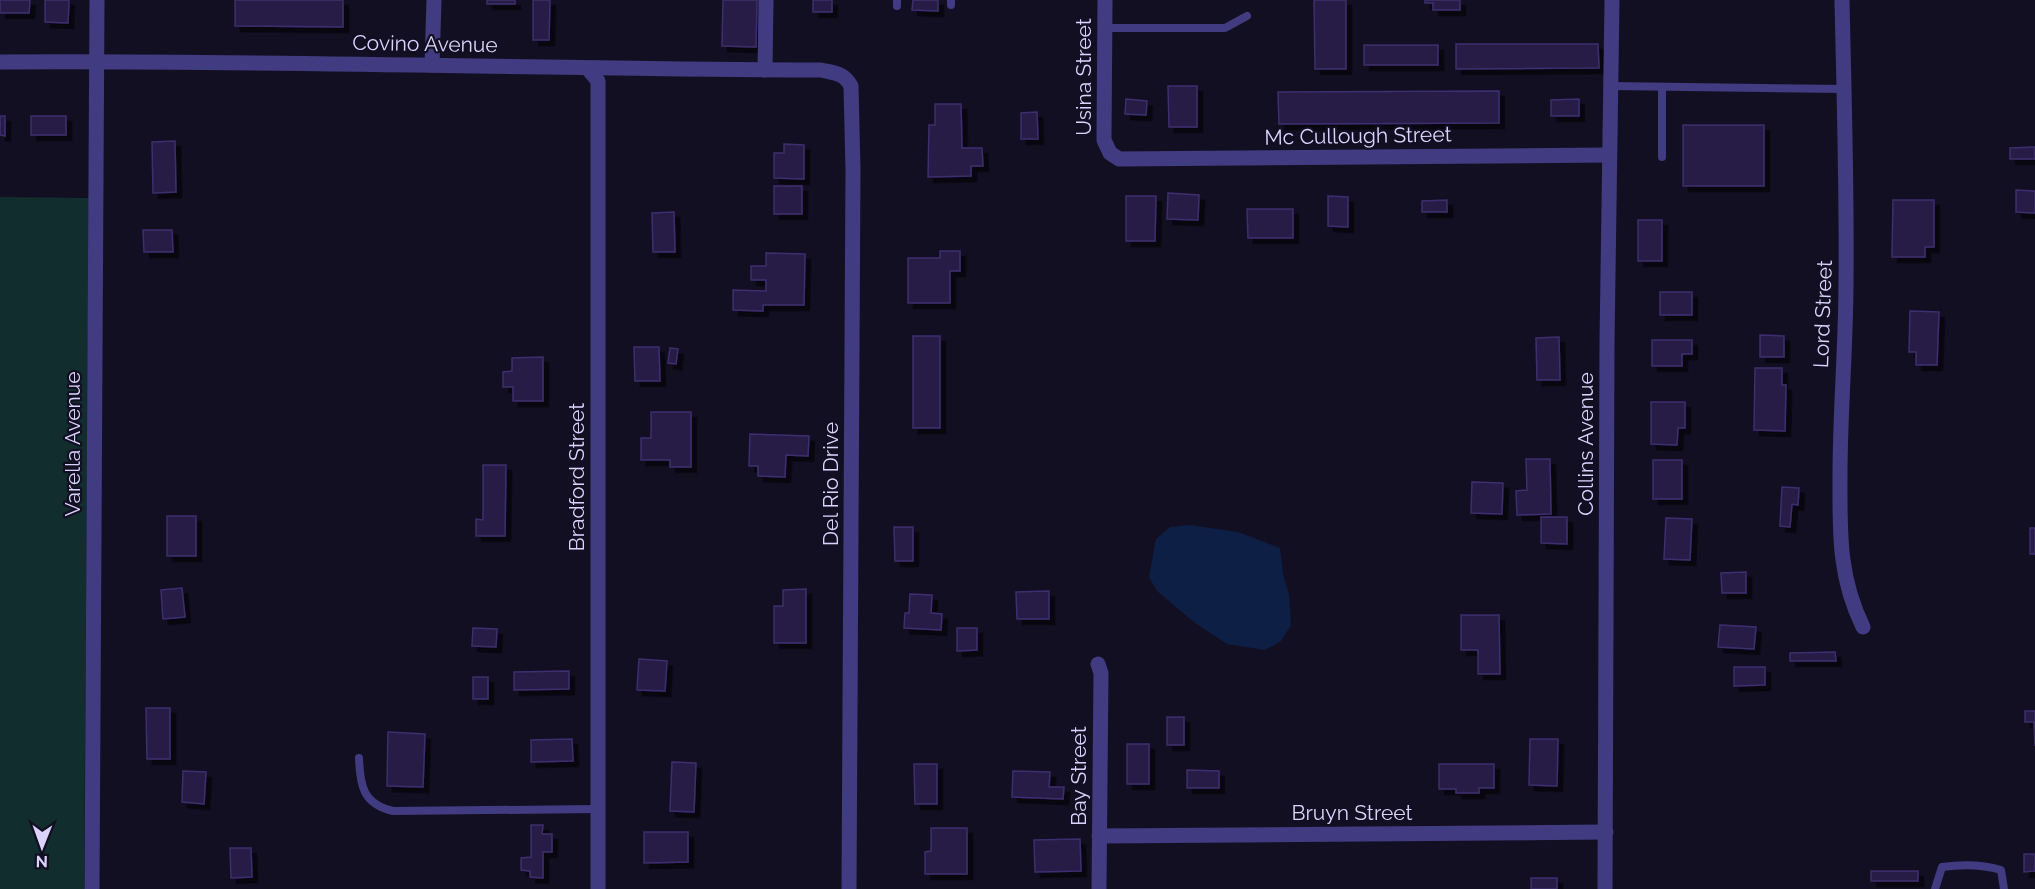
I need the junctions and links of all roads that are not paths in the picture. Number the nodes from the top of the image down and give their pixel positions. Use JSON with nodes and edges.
{"nodes":[{"id":1,"x":97,"y":0,"type":"edge"},
{"id":2,"x":434,"y":0,"type":"edge"},
{"id":3,"x":766,"y":0,"type":"edge"},
{"id":4,"x":1105,"y":0,"type":"edge"},
{"id":5,"x":1612,"y":0,"type":"edge"},
{"id":6,"x":1842,"y":0,"type":"edge"},
{"id":7,"x":1247,"y":16,"type":"dead end"},
{"id":8,"x":1105,"y":28,"type":"junction"},
{"id":9,"x":0,"y":62,"type":"edge"},
{"id":10,"x":98,"y":62,"type":"junction"},
{"id":11,"x":432,"y":65,"type":"junction"},
{"id":12,"x":589,"y":70,"type":"junction"},
{"id":13,"x":765,"y":70,"type":"junction"},
{"id":14,"x":848,"y":79,"type":"joint"},
{"id":15,"x":1611,"y":86,"type":"junction"},
{"id":16,"x":1662,"y":87,"type":"junction"},
{"id":17,"x":1846,"y":89,"type":"junction"},
{"id":18,"x":1110,"y":153,"type":"joint"},
{"id":19,"x":1609,"y":155,"type":"junction"},
{"id":20,"x":1662,"y":157,"type":"dead end"},
{"id":21,"x":1863,"y":627,"type":"dead end"},
{"id":22,"x":1098,"y":664,"type":"dead end"},
{"id":23,"x":359,"y":758,"type":"dead end"},
{"id":24,"x":598,"y":809,"type":"junction"},
{"id":25,"x":1606,"y":831,"type":"junction"},
{"id":26,"x":1099,"y":836,"type":"junction"},
{"id":27,"x":92,"y":889,"type":"edge"},
{"id":28,"x":597,"y":889,"type":"edge"},
{"id":29,"x":849,"y":889,"type":"edge"},
{"id":30,"x":1099,"y":889,"type":"edge"},
{"id":31,"x":1605,"y":889,"type":"edge"},
{"id":32,"x":1935,"y":889,"type":"edge"},
{"id":33,"x":2004,"y":889,"type":"edge"}],
"edges":[{"from":1,"to":10,"type":"street","name":"Varella Avenue"},
{"from":2,"to":11,"type":"street"},
{"from":3,"to":13,"type":"street"},
{"from":4,"to":8,"type":"street","name":"Usina Street"},
{"from":5,"to":15,"type":"street","name":"Collins Avenue"},
{"from":6,"to":17,"type":"street","name":"Lord Street"},
{"from":7,"to":8,"type":"lane"},
{"from":8,"to":18,"type":"street","name":"Usina Street"},
{"from":9,"to":10,"type":"street","name":"Covino Avenue"},
{"from":10,"to":11,"type":"street","name":"Covino Avenue"},
{"from":10,"to":27,"type":"street","name":"Varella Avenue"},
{"from":11,"to":12,"type":"street","name":"Covino Avenue"},
{"from":12,"to":13,"type":"street","name":"Covino Avenue"},
{"from":12,"to":24,"type":"street","name":"Bradford Street"},
{"from":13,"to":14,"type":"street","name":"Covino Avenue"},
{"from":14,"to":29,"type":"street","name":"Del Rio Drive"},
{"from":15,"to":16,"type":"lane"},
{"from":15,"to":19,"type":"street","name":"Collins Avenue"},
{"from":16,"to":17,"type":"lane"},
{"from":16,"to":20,"type":"lane"},
{"from":17,"to":21,"type":"street","name":"Lord Street"},
{"from":18,"to":19,"type":"street","name":"Mc Cullough Street"},
{"from":19,"to":25,"type":"street","name":"Collins Avenue"},
{"from":22,"to":26,"type":"street","name":"Bay Street"},
{"from":23,"to":24,"type":"lane"},
{"from":24,"to":28,"type":"street","name":"Bradford Street"},
{"from":25,"to":26,"type":"street","name":"Bruyn Street"},
{"from":25,"to":31,"type":"street","name":"Collins Avenue"},
{"from":26,"to":30,"type":"street","name":"Bay Street"},
{"from":32,"to":33,"type":"lane"}]}
